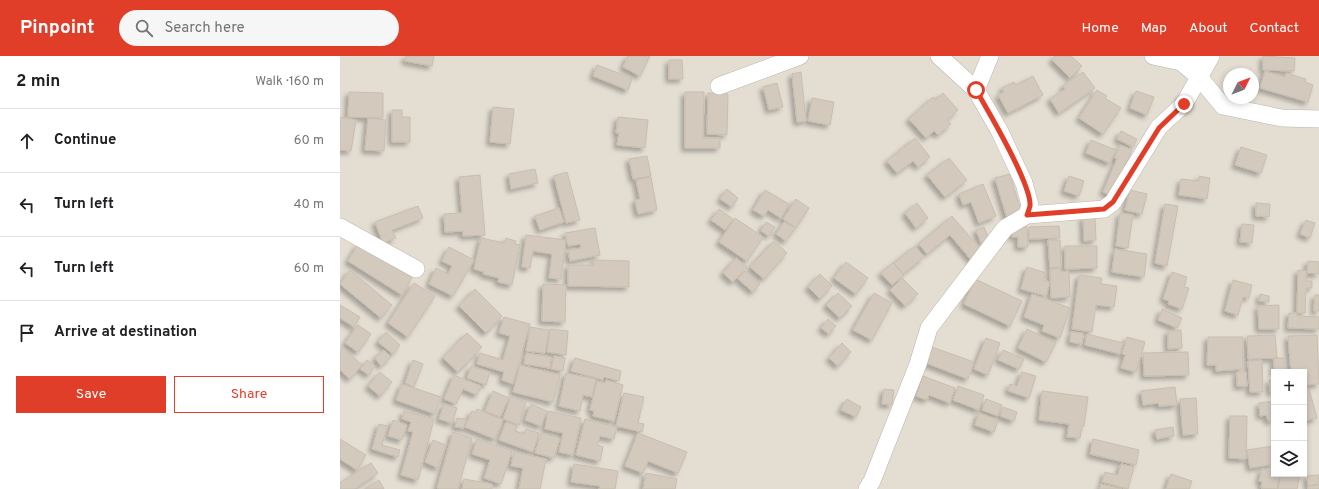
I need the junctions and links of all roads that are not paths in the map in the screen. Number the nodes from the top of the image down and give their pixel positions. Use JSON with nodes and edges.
{"nodes":[{"id":1,"x":800,"y":56,"type":"edge"},
{"id":2,"x":990,"y":56,"type":"edge"},
{"id":3,"x":1153,"y":56,"type":"edge"},
{"id":4,"x":1199,"y":56,"type":"edge"},
{"id":5,"x":1211,"y":56,"type":"edge"},
{"id":6,"x":944,"y":57,"type":"edge"},
{"id":7,"x":1181,"y":62,"type":"junction"},
{"id":8,"x":1199,"y":77,"type":"junction"},
{"id":9,"x":719,"y":86,"type":"dead end"},
{"id":10,"x":976,"y":90,"type":"junction"},
{"id":11,"x":1319,"y":119,"type":"edge"},
{"id":12,"x":1027,"y":215,"type":"junction"},
{"id":13,"x":340,"y":227,"type":"edge"},
{"id":14,"x":416,"y":269,"type":"dead end"},
{"id":15,"x":870,"y":485,"type":"edge"}],
"edges":[{"from":1,"to":9,"type":"street"},
{"from":2,"to":10,"type":"street"},
{"from":3,"to":7,"type":"street"},
{"from":4,"to":7,"type":"street"},
{"from":5,"to":8,"type":"street"},
{"from":6,"to":10,"type":"street"},
{"from":7,"to":8,"type":"street"},
{"from":8,"to":11,"type":"street"},
{"from":8,"to":12,"type":"street"},
{"from":10,"to":12,"type":"street"},
{"from":12,"to":15,"type":"street"},
{"from":13,"to":14,"type":"street"}]}
